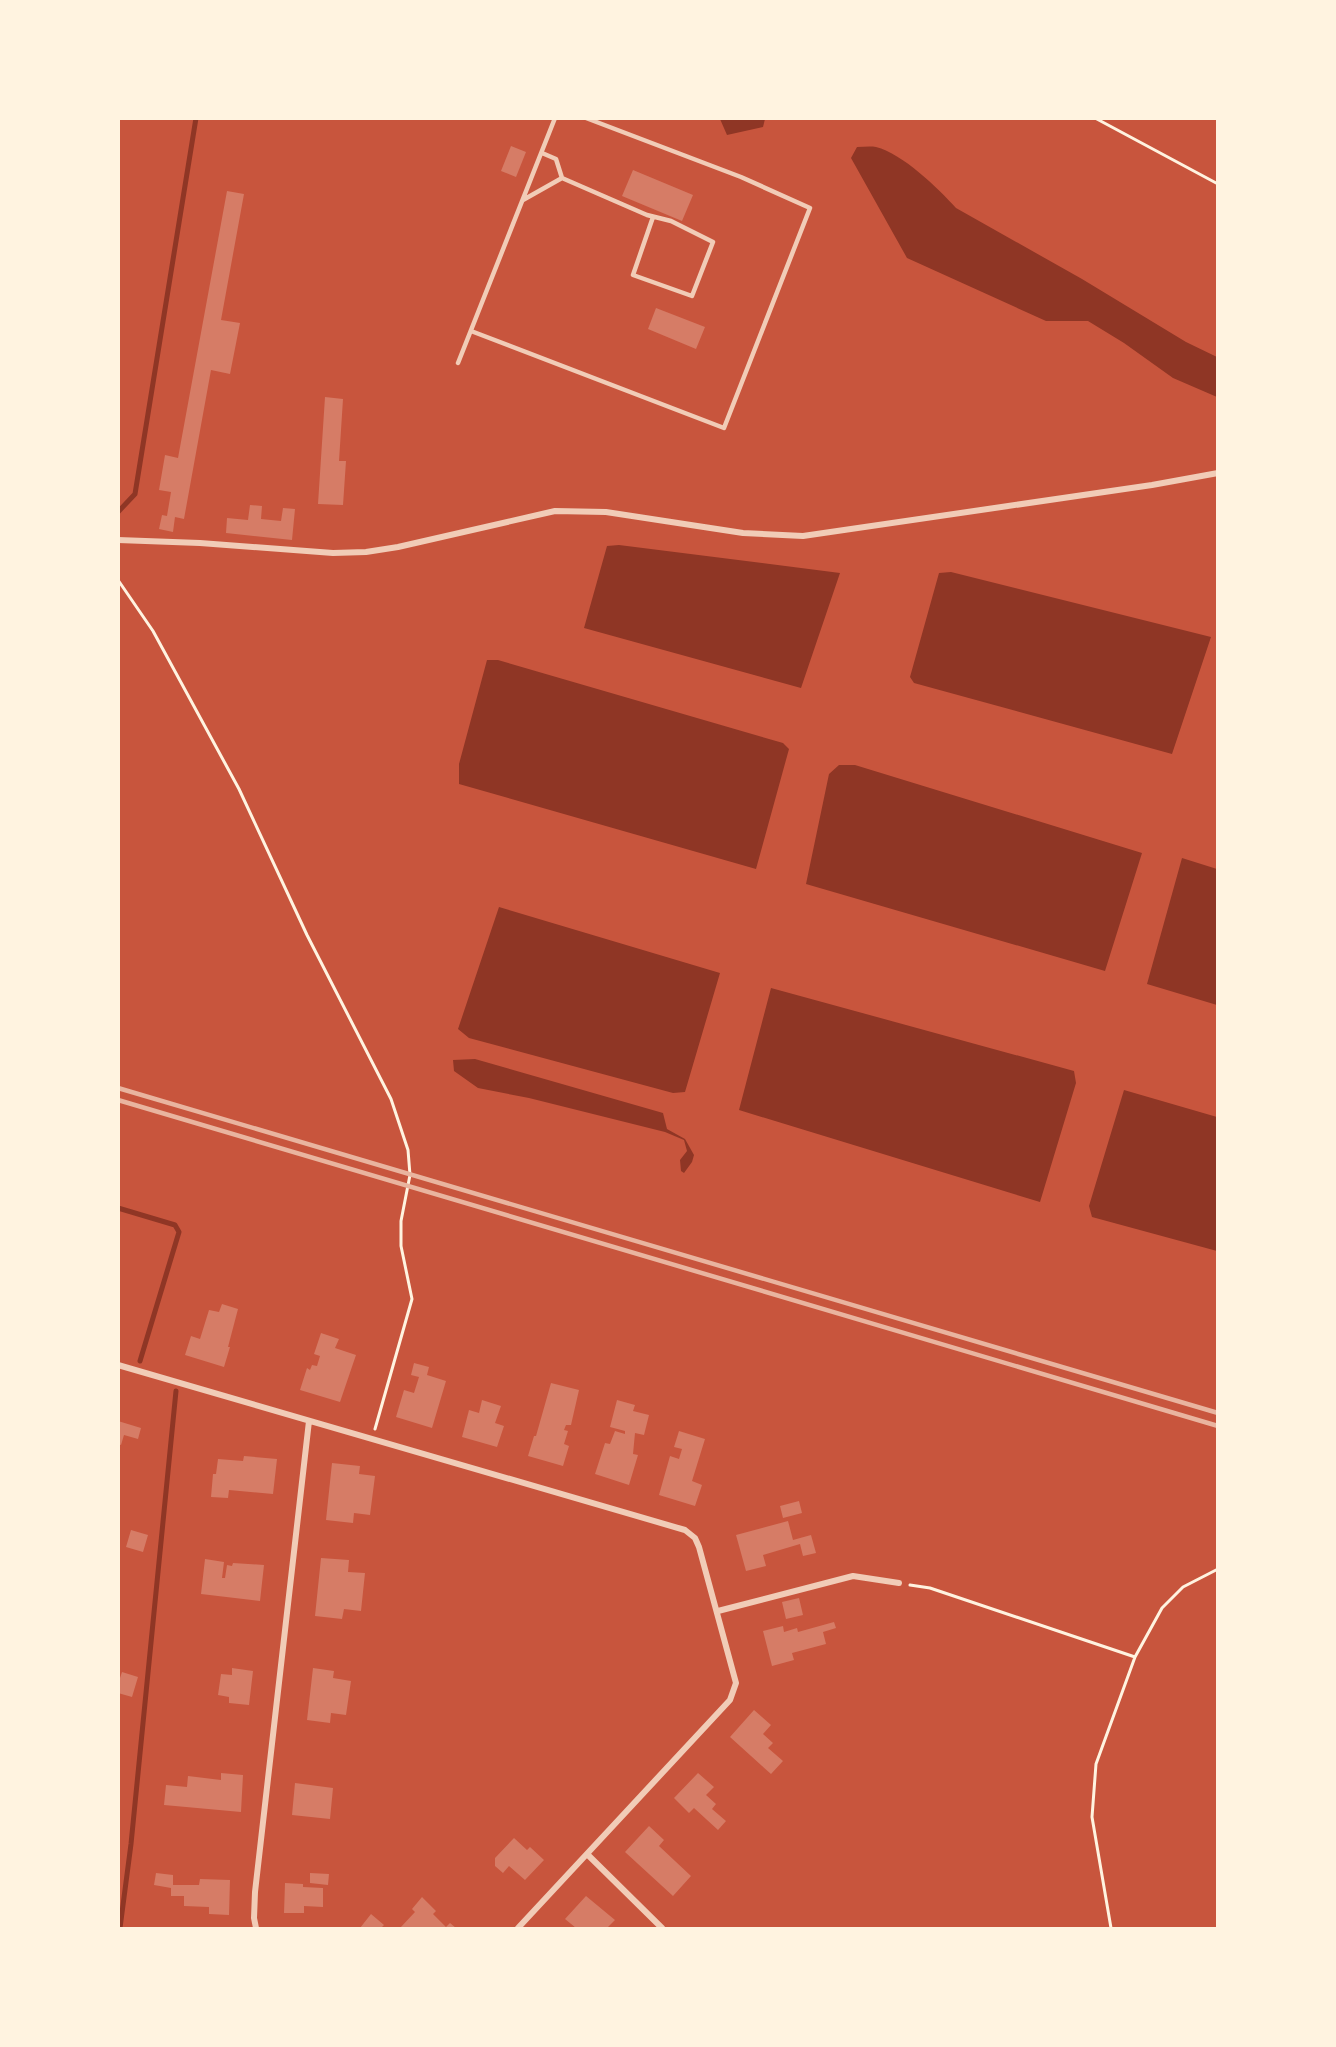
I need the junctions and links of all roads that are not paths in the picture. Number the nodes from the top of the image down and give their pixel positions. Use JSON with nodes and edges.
{"nodes":[{"id":1,"x":555,"y":118,"type":"edge"},
{"id":2,"x":586,"y":118,"type":"edge"},
{"id":3,"x":542,"y":153,"type":"junction"},
{"id":4,"x":562,"y":178,"type":"junction"},
{"id":5,"x":523,"y":200,"type":"junction"},
{"id":6,"x":653,"y":217,"type":"junction"},
{"id":7,"x":471,"y":331,"type":"junction"},
{"id":8,"x":458,"y":363,"type":"dead end"},
{"id":9,"x":1218,"y":473,"type":"edge"},
{"id":10,"x":118,"y":540,"type":"edge"},
{"id":11,"x":118,"y":1365,"type":"edge"},
{"id":12,"x":309,"y":1421,"type":"junction"},
{"id":13,"x":899,"y":1583,"type":"road end"},
{"id":14,"x":718,"y":1611,"type":"junction"},
{"id":15,"x":587,"y":1854,"type":"junction"},
{"id":16,"x":256,"y":1929,"type":"edge"},
{"id":17,"x":518,"y":1929,"type":"edge"},
{"id":18,"x":662,"y":1929,"type":"edge"}],
"edges":[{"from":1,"to":3,"type":"lane"},
{"from":2,"to":7,"type":"lane"},
{"from":3,"to":4,"type":"lane"},
{"from":3,"to":5,"type":"lane"},
{"from":4,"to":5,"type":"lane"},
{"from":4,"to":6,"type":"lane"},
{"from":5,"to":7,"type":"lane"},
{"from":6,"to":6,"type":"lane"},
{"from":7,"to":8,"type":"lane"},
{"from":9,"to":10,"type":"street"},
{"from":11,"to":12,"type":"street"},
{"from":12,"to":14,"type":"street"},
{"from":12,"to":16,"type":"street"},
{"from":13,"to":14,"type":"street"},
{"from":14,"to":15,"type":"street"},
{"from":15,"to":17,"type":"street"},
{"from":15,"to":18,"type":"street"}]}
